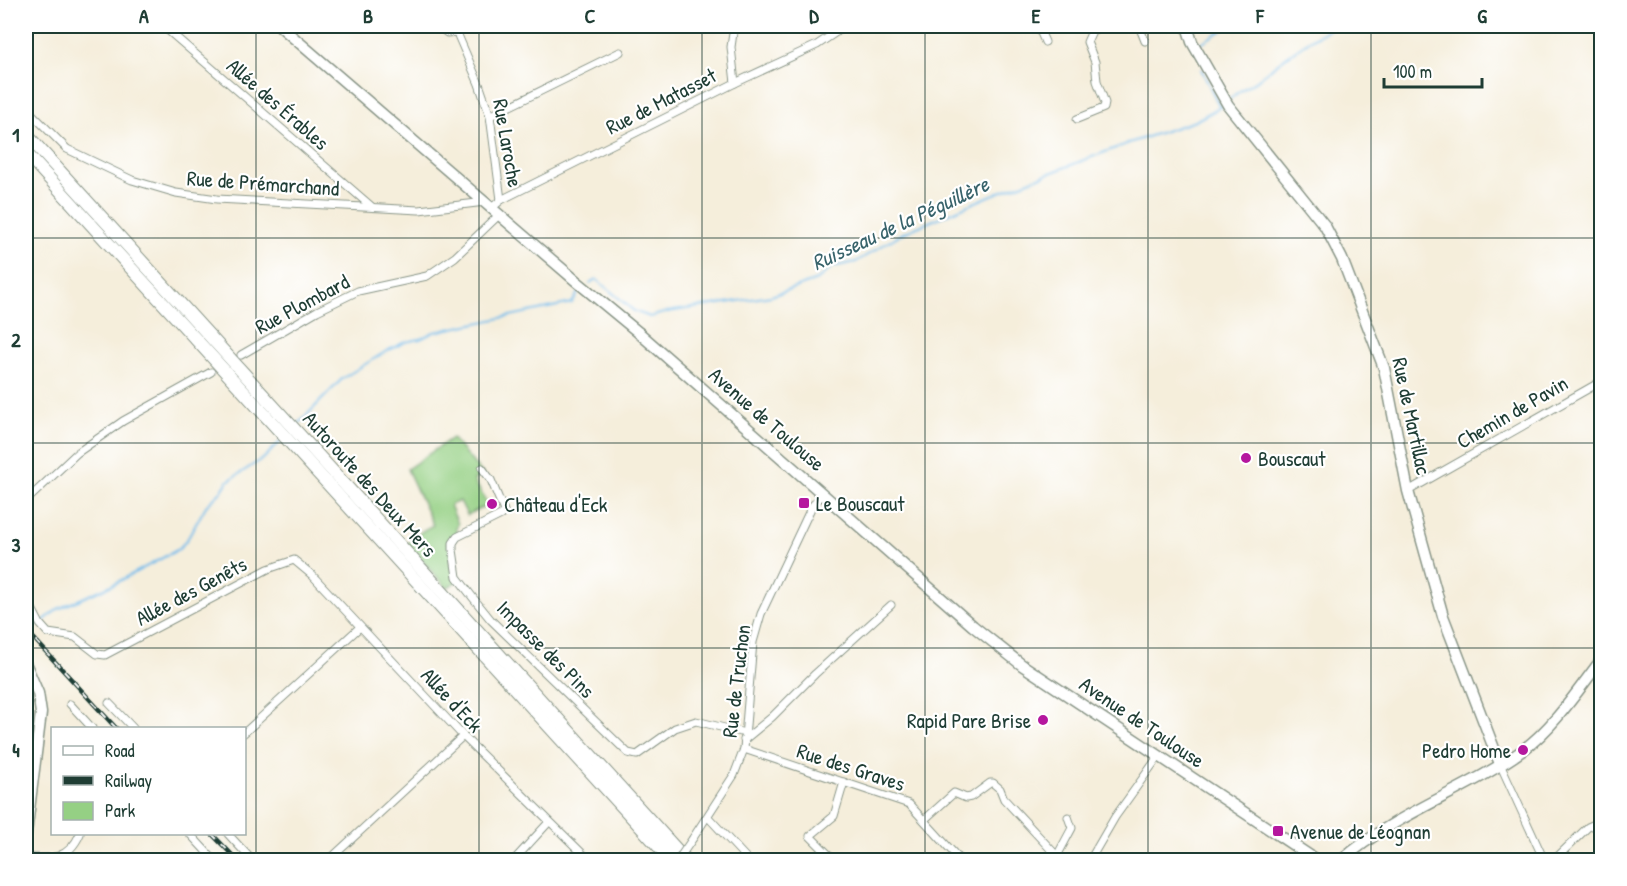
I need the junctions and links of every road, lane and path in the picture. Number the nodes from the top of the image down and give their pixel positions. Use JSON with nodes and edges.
{"nodes":[{"id":1,"x":163,"y":26,"type":"edge"},
{"id":2,"x":280,"y":26,"type":"edge"},
{"id":3,"x":438,"y":26,"type":"edge"},
{"id":4,"x":734,"y":26,"type":"edge"},
{"id":5,"x":845,"y":26,"type":"edge"},
{"id":6,"x":1038,"y":26,"type":"edge"},
{"id":7,"x":1102,"y":26,"type":"edge"},
{"id":8,"x":1139,"y":26,"type":"edge"},
{"id":9,"x":1187,"y":26,"type":"edge"},
{"id":10,"x":456,"y":29,"type":"edge"},
{"id":11,"x":1145,"y":41,"type":"dead end"},
{"id":12,"x":1045,"y":42,"type":"dead end"},
{"id":13,"x":620,"y":52,"type":"dead end"},
{"id":14,"x":735,"y":83,"type":"junction"},
{"id":15,"x":26,"y":108,"type":"edge"},
{"id":16,"x":490,"y":116,"type":"junction"},
{"id":17,"x":1077,"y":119,"type":"dead end"},
{"id":18,"x":26,"y":134,"type":"edge"},
{"id":19,"x":26,"y":153,"type":"edge"},
{"id":20,"x":495,"y":206,"type":"junction"},
{"id":21,"x":372,"y":207,"type":"junction"},
{"id":22,"x":241,"y":355,"type":"dead end"},
{"id":23,"x":211,"y":372,"type":"dead end"},
{"id":24,"x":1602,"y":381,"type":"edge"},
{"id":25,"x":482,"y":468,"type":"dead end"},
{"id":26,"x":1408,"y":490,"type":"junction"},
{"id":27,"x":823,"y":494,"type":"junction"},
{"id":28,"x":26,"y":501,"type":"edge"},
{"id":29,"x":294,"y":560,"type":"joint"},
{"id":30,"x":26,"y":597,"type":"edge"},
{"id":31,"x":891,"y":605,"type":"dead end"},
{"id":32,"x":360,"y":627,"type":"junction"},
{"id":33,"x":1602,"y":659,"type":"edge"},
{"id":34,"x":26,"y":665,"type":"edge"},
{"id":35,"x":109,"y":703,"type":"dead end"},
{"id":36,"x":69,"y":704,"type":"dead end"},
{"id":37,"x":90,"y":727,"type":"edge"},
{"id":38,"x":131,"y":727,"type":"edge"},
{"id":39,"x":246,"y":731,"type":"edge"},
{"id":40,"x":463,"y":736,"type":"junction"},
{"id":41,"x":745,"y":737,"type":"junction"},
{"id":42,"x":744,"y":749,"type":"junction"},
{"id":43,"x":1158,"y":757,"type":"junction"},
{"id":44,"x":1500,"y":764,"type":"junction"},
{"id":45,"x":844,"y":782,"type":"junction"},
{"id":46,"x":29,"y":787,"type":"edge"},
{"id":47,"x":708,"y":817,"type":"junction"},
{"id":48,"x":1068,"y":817,"type":"dead end"},
{"id":49,"x":924,"y":820,"type":"junction"},
{"id":50,"x":1602,"y":821,"type":"edge"},
{"id":51,"x":549,"y":822,"type":"junction"},
{"id":52,"x":26,"y":834,"type":"edge"},
{"id":53,"x":80,"y":835,"type":"edge"},
{"id":54,"x":191,"y":835,"type":"edge"},
{"id":55,"x":229,"y":835,"type":"edge"},
{"id":56,"x":830,"y":856,"type":"dead end"},
{"id":57,"x":26,"y":857,"type":"edge"},
{"id":58,"x":1055,"y":858,"type":"edge"},
{"id":59,"x":214,"y":861,"type":"edge"},
{"id":60,"x":252,"y":861,"type":"edge"},
{"id":61,"x":329,"y":861,"type":"edge"},
{"id":62,"x":514,"y":861,"type":"edge"},
{"id":63,"x":589,"y":861,"type":"edge"},
{"id":64,"x":671,"y":861,"type":"edge"},
{"id":65,"x":678,"y":861,"type":"edge"},
{"id":66,"x":686,"y":861,"type":"edge"},
{"id":67,"x":748,"y":861,"type":"edge"},
{"id":68,"x":960,"y":861,"type":"edge"},
{"id":69,"x":1090,"y":861,"type":"edge"},
{"id":70,"x":1316,"y":861,"type":"edge"},
{"id":71,"x":1342,"y":861,"type":"edge"},
{"id":72,"x":1544,"y":861,"type":"edge"},
{"id":73,"x":1554,"y":861,"type":"edge"}],
"edges":[{"from":1,"to":21,"type":"street","name":"Allée des Érables"},
{"from":2,"to":20,"type":"street","name":"Avenue de Toulouse"},
{"from":3,"to":10,"type":"street"},
{"from":4,"to":14,"type":"street"},
{"from":5,"to":14,"type":"street","name":"Rue de Matasset"},
{"from":6,"to":12,"type":"street"},
{"from":7,"to":17,"type":"street"},
{"from":8,"to":11,"type":"street"},
{"from":9,"to":26,"type":"street","name":"Rue de Martillac"},
{"from":10,"to":16,"type":"street","name":"Rue Laroche"},
{"from":13,"to":16,"type":"street"},
{"from":14,"to":20,"type":"street","name":"Rue de Matasset"},
{"from":15,"to":21,"type":"street","name":"Rue de Prémarchand"},
{"from":16,"to":20,"type":"street","name":"Rue Laroche"},
{"from":18,"to":66,"type":"highway","name":"Autoroute des Deux Mers"},
{"from":19,"to":64,"type":"highway","name":"Autoroute des Deux Mers"},
{"from":20,"to":21,"type":"street","name":"Rue de Prémarchand"},
{"from":20,"to":22,"type":"street","name":"Rue Plombard"},
{"from":20,"to":27,"type":"street","name":"Avenue de Toulouse"},
{"from":23,"to":28,"type":"street"},
{"from":24,"to":26,"type":"street","name":"Chemin de Pavin"},
{"from":25,"to":41,"type":"street","name":"Impasse des Pins"},
{"from":26,"to":44,"type":"street","name":"Rue de Martillac"},
{"from":27,"to":41,"type":"street","name":"Rue de Truchon"},
{"from":27,"to":43,"type":"street","name":"Avenue de Toulouse"},
{"from":29,"to":30,"type":"street","name":"Allée des Genêts"},
{"from":29,"to":32,"type":"street","name":"Allée d'Eck"},
{"from":31,"to":41,"type":"street"},
{"from":32,"to":39,"type":"street"},
{"from":32,"to":40,"type":"street","name":"Allée d'Eck"},
{"from":33,"to":44,"type":"street"},
{"from":34,"to":46,"type":"street"},
{"from":35,"to":38,"type":"street"},
{"from":36,"to":37,"type":"street"},
{"from":40,"to":51,"type":"street","name":"Allée d'Eck"},
{"from":40,"to":61,"type":"street"},
{"from":41,"to":42,"type":"street","name":"Rue de Truchon"},
{"from":42,"to":45,"type":"street","name":"Rue des Graves"},
{"from":42,"to":47,"type":"street","name":"Rue de Truchon"},
{"from":43,"to":69,"type":"street"},
{"from":43,"to":70,"type":"street","name":"Avenue de Toulouse"},
{"from":44,"to":71,"type":"street"},
{"from":44,"to":72,"type":"street"},
{"from":45,"to":49,"type":"street","name":"Rue des Graves"},
{"from":45,"to":56,"type":"street"},
{"from":46,"to":52,"type":"street"},
{"from":47,"to":65,"type":"street","name":"Rue de Truchon","bridge":true},
{"from":47,"to":67,"type":"street"},
{"from":48,"to":58,"type":"street"},
{"from":49,"to":58,"type":"street"},
{"from":49,"to":68,"type":"street","name":"Rue des Graves"},
{"from":50,"to":73,"type":"street"},
{"from":51,"to":62,"type":"street"},
{"from":51,"to":63,"type":"street","name":"Allée d'Eck"},
{"from":53,"to":57,"type":"street"},
{"from":54,"to":59,"type":"street"},
{"from":55,"to":60,"type":"street"}]}
